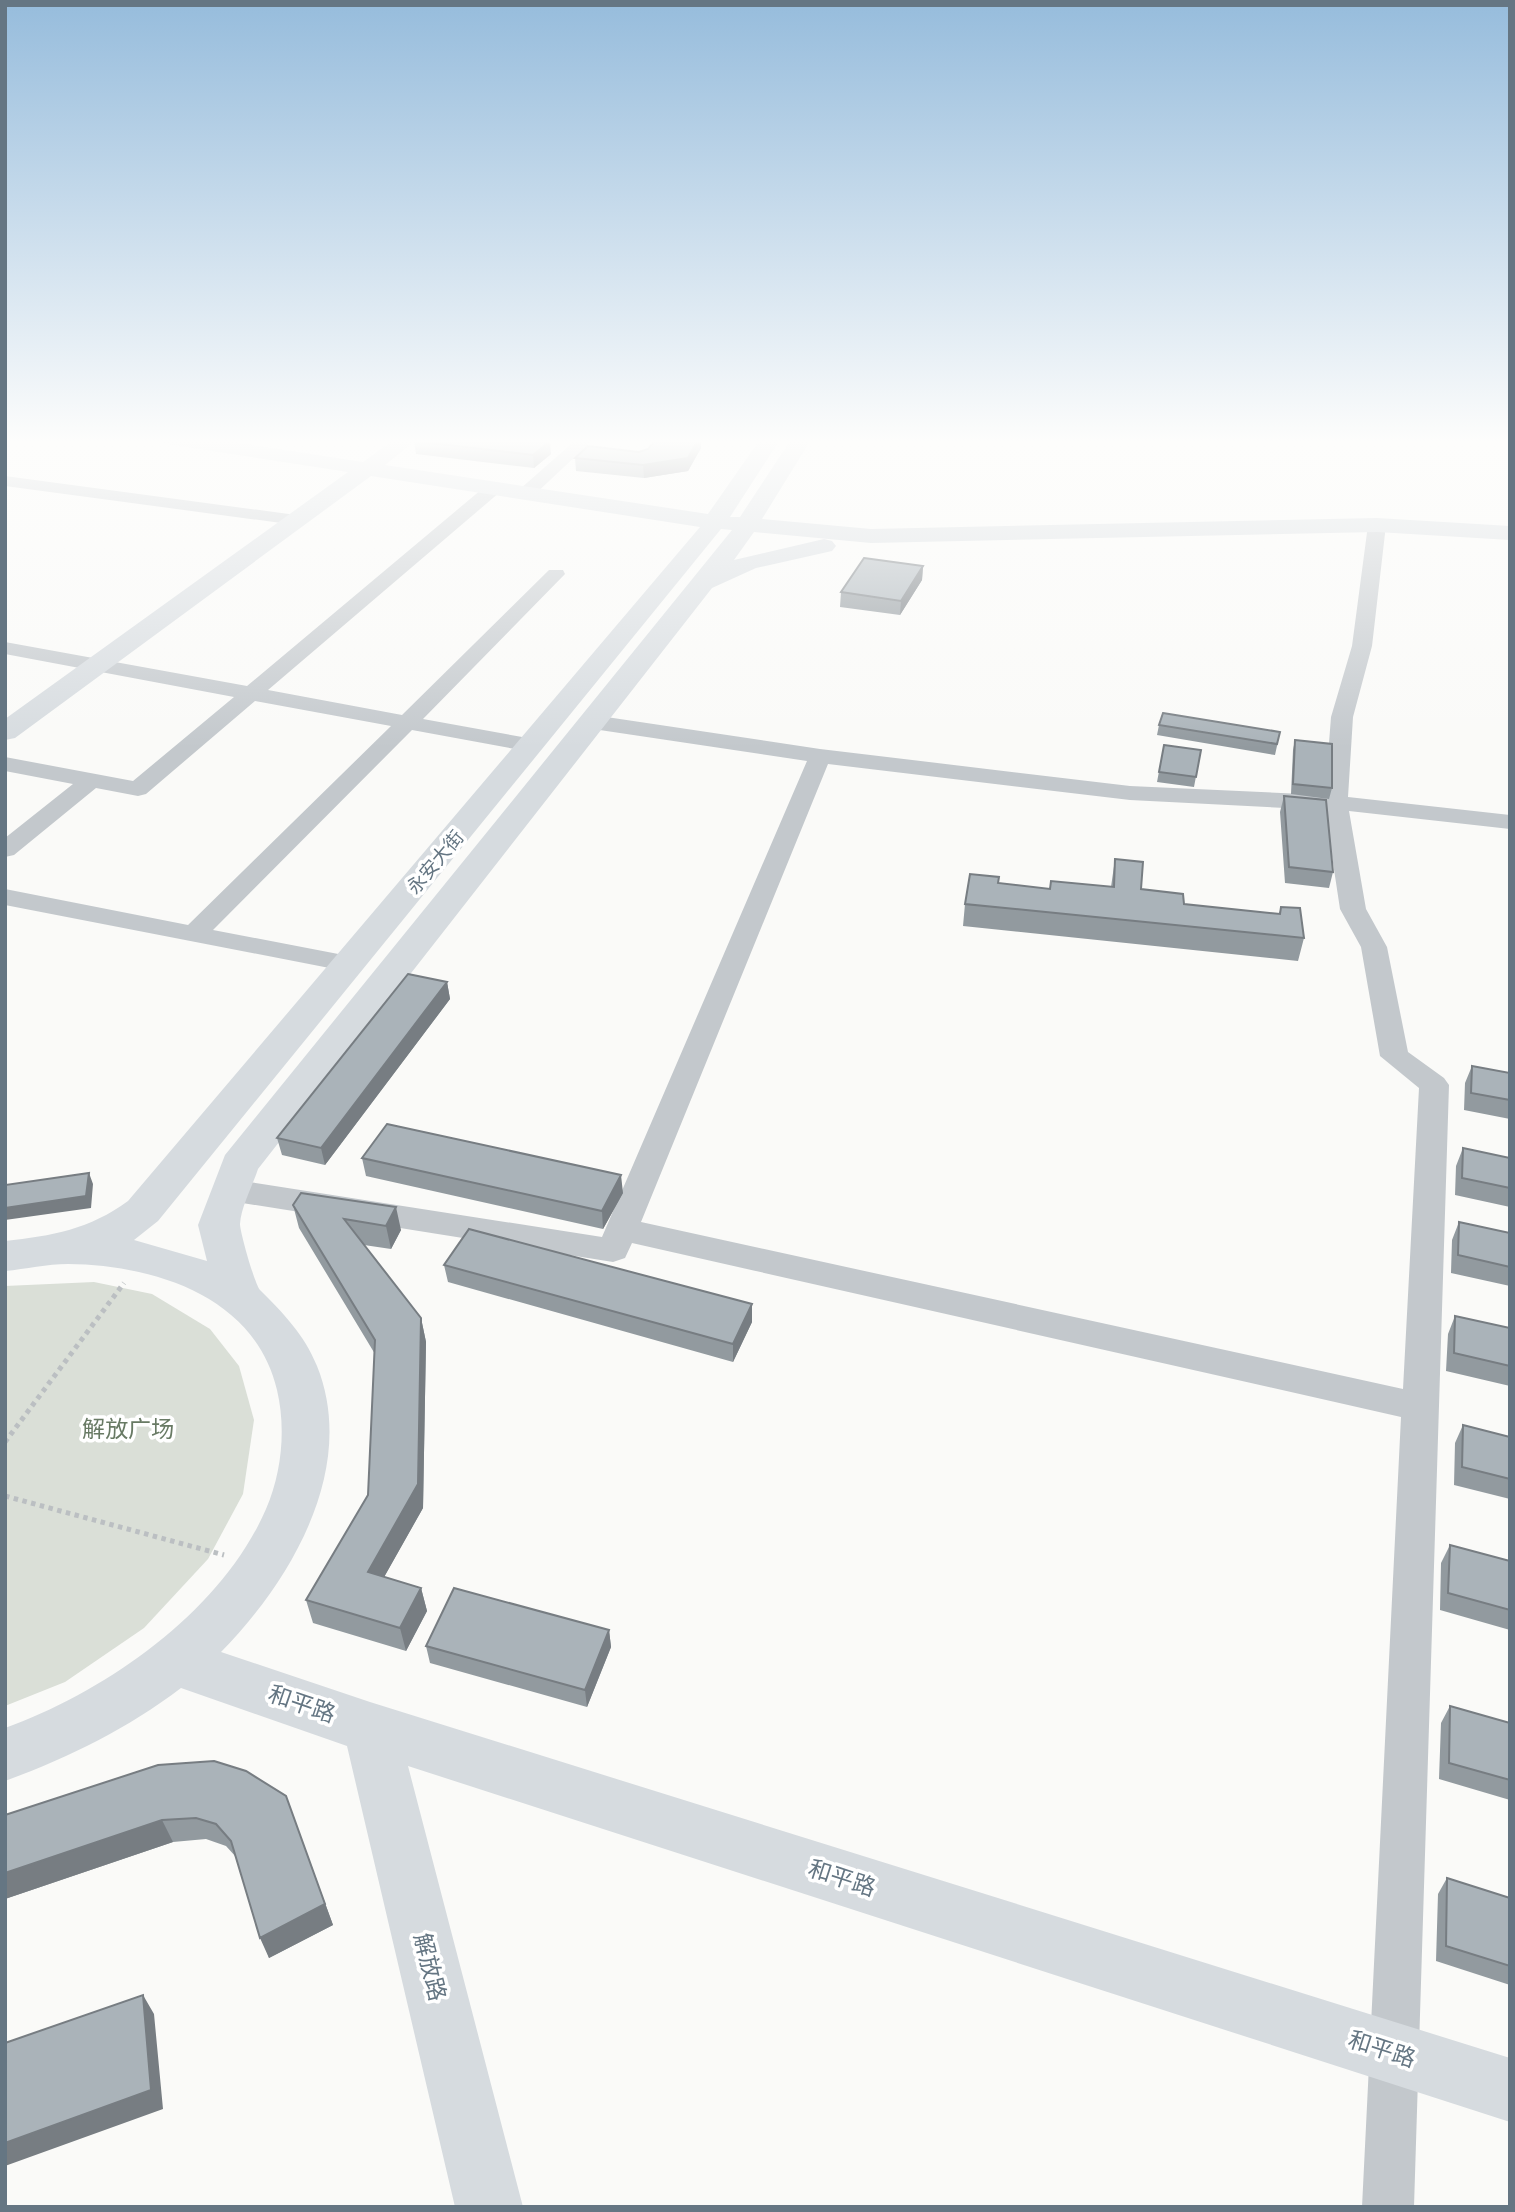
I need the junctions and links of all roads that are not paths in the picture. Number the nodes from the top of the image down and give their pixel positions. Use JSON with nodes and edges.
{"nodes":[{"id":1,"x":267,"y":541,"type":"edge"},
{"id":2,"x":431,"y":541,"type":"edge"},
{"id":3,"x":698,"y":541,"type":"edge"},
{"id":4,"x":735,"y":541,"type":"edge"},
{"id":5,"x":844,"y":541,"type":"edge"},
{"id":6,"x":1375,"y":541,"type":"edge"},
{"id":7,"x":556,"y":574,"type":"dead end"},
{"id":8,"x":703,"y":584,"type":"junction"},
{"id":9,"x":5,"y":648,"type":"edge"},
{"id":10,"x":96,"y":666,"type":"junction"},
{"id":11,"x":253,"y":693,"type":"junction"},
{"id":12,"x":593,"y":722,"type":"junction"},
{"id":13,"x":407,"y":723,"type":"junction"},
{"id":14,"x":5,"y":732,"type":"edge"},
{"id":15,"x":531,"y":746,"type":"junction"},
{"id":16,"x":820,"y":756,"type":"junction"},
{"id":17,"x":5,"y":764,"type":"edge"},
{"id":18,"x":92,"y":780,"type":"junction"},
{"id":19,"x":1336,"y":803,"type":"junction"},
{"id":20,"x":1510,"y":822,"type":"edge"},
{"id":21,"x":5,"y":850,"type":"edge"},
{"id":22,"x":5,"y":897,"type":"edge"},
{"id":23,"x":194,"y":934,"type":"junction"},
{"id":24,"x":350,"y":964,"type":"junction"},
{"id":25,"x":230,"y":1190,"type":"junction"},
{"id":26,"x":622,"y":1229,"type":"junction"},
{"id":27,"x":66,"y":1249,"type":"junction"},
{"id":28,"x":5,"y":1256,"type":"edge"},
{"id":29,"x":237,"y":1294,"type":"junction"},
{"id":30,"x":1420,"y":1407,"type":"junction"},
{"id":31,"x":175,"y":1661,"type":"junction"},
{"id":32,"x":370,"y":1728,"type":"junction"},
{"id":33,"x":5,"y":1755,"type":"edge"},
{"id":34,"x":1392,"y":2053,"type":"junction"},
{"id":35,"x":1510,"y":2090,"type":"edge"},
{"id":36,"x":489,"y":2207,"type":"edge"},
{"id":37,"x":1388,"y":2207,"type":"edge"}],
"edges":[{"from":1,"to":10,"type":"main road"},
{"from":2,"to":11,"type":"street"},
{"from":3,"to":15,"type":"main road","name":"永安大街"},
{"from":4,"to":8,"type":"main road","name":"永安大街"},
{"from":5,"to":8,"type":"main road"},
{"from":6,"to":19,"type":"street"},
{"from":7,"to":13,"type":"street"},
{"from":8,"to":12,"type":"main road","name":"永安大街"},
{"from":9,"to":10,"type":"street"},
{"from":10,"to":11,"type":"street"},
{"from":10,"to":14,"type":"main road"},
{"from":11,"to":13,"type":"street"},
{"from":11,"to":18,"type":"street"},
{"from":12,"to":16,"type":"street"},
{"from":12,"to":25,"type":"main road","name":"永安大街"},
{"from":13,"to":15,"type":"street"},
{"from":13,"to":23,"type":"street"},
{"from":15,"to":24,"type":"main road","name":"永安大街"},
{"from":16,"to":19,"type":"street"},
{"from":16,"to":26,"type":"street"},
{"from":17,"to":18,"type":"street"},
{"from":18,"to":21,"type":"street"},
{"from":19,"to":20,"type":"street"},
{"from":19,"to":30,"type":"street"},
{"from":22,"to":23,"type":"street"},
{"from":23,"to":24,"type":"street"},
{"from":24,"to":27,"type":"main road","name":"永安大街"},
{"from":25,"to":26,"type":"street"},
{"from":25,"to":29,"type":"main road","name":"永安大街"},
{"from":26,"to":30,"type":"street"},
{"from":27,"to":28,"type":"main road"},
{"from":27,"to":29,"type":"main road"},
{"from":29,"to":31,"type":"main road"},
{"from":30,"to":34,"type":"street"},
{"from":31,"to":32,"type":"main road","name":"和平路"},
{"from":31,"to":33,"type":"main road"},
{"from":32,"to":34,"type":"main road","name":"和平路"},
{"from":32,"to":36,"type":"main road","name":"解放路"},
{"from":34,"to":35,"type":"main road","name":"和平路"},
{"from":34,"to":37,"type":"street"}]}
